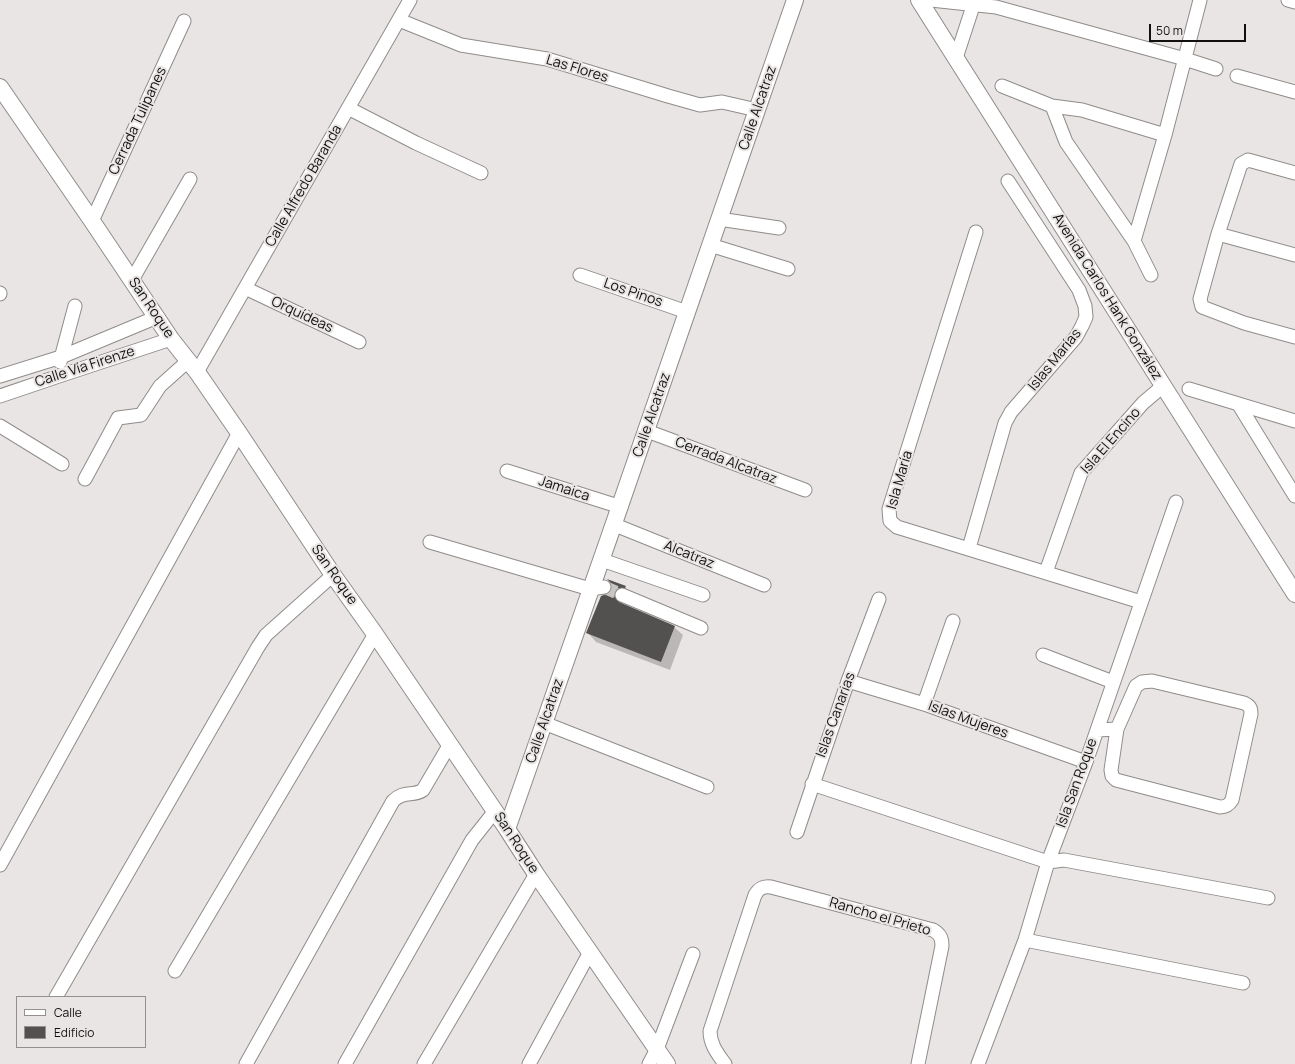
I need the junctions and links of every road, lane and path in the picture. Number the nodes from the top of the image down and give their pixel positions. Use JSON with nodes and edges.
{"nodes":[{"id":1,"x":410,"y":0,"type":"edge"},
{"id":2,"x":795,"y":0,"type":"edge"},
{"id":3,"x":919,"y":0,"type":"edge"},
{"id":4,"x":931,"y":0,"type":"edge"},
{"id":5,"x":1200,"y":0,"type":"edge"},
{"id":6,"x":1288,"y":0,"type":"edge"},
{"id":7,"x":1295,"y":2,"type":"edge"},
{"id":8,"x":974,"y":3,"type":"edge"},
{"id":9,"x":399,"y":20,"type":"junction"},
{"id":10,"x":184,"y":22,"type":"dead end"},
{"id":11,"x":956,"y":58,"type":"junction"},
{"id":12,"x":1185,"y":59,"type":"junction"},
{"id":13,"x":1216,"y":69,"type":"dead end"},
{"id":14,"x":1237,"y":76,"type":"dead end"},
{"id":15,"x":1002,"y":86,"type":"dead end"},
{"id":16,"x":0,"y":87,"type":"edge"},
{"id":17,"x":1295,"y":92,"type":"edge"},
{"id":18,"x":1052,"y":106,"type":"junction"},
{"id":19,"x":348,"y":108,"type":"junction"},
{"id":20,"x":757,"y":110,"type":"junction"},
{"id":21,"x":1165,"y":135,"type":"junction"},
{"id":22,"x":481,"y":173,"type":"dead end"},
{"id":23,"x":1295,"y":173,"type":"edge"},
{"id":24,"x":190,"y":179,"type":"dead end"},
{"id":25,"x":1008,"y":181,"type":"dead end"},
{"id":26,"x":719,"y":219,"type":"junction"},
{"id":27,"x":92,"y":221,"type":"junction"},
{"id":28,"x":779,"y":228,"type":"dead end"},
{"id":29,"x":976,"y":232,"type":"dead end"},
{"id":30,"x":1218,"y":234,"type":"junction"},
{"id":31,"x":1134,"y":241,"type":"junction"},
{"id":32,"x":710,"y":245,"type":"junction"},
{"id":33,"x":1295,"y":255,"type":"edge"},
{"id":34,"x":788,"y":270,"type":"dead end"},
{"id":35,"x":580,"y":275,"type":"dead end"},
{"id":36,"x":1151,"y":275,"type":"dead end"},
{"id":37,"x":132,"y":280,"type":"junction"},
{"id":38,"x":245,"y":288,"type":"junction"},
{"id":39,"x":75,"y":306,"type":"dead end"},
{"id":40,"x":686,"y":312,"type":"junction"},
{"id":41,"x":157,"y":317,"type":"junction"},
{"id":42,"x":1295,"y":337,"type":"edge"},
{"id":43,"x":171,"y":339,"type":"junction"},
{"id":44,"x":359,"y":342,"type":"dead end"},
{"id":45,"x":60,"y":357,"type":"junction"},
{"id":46,"x":192,"y":366,"type":"junction"},
{"id":47,"x":0,"y":376,"type":"edge"},
{"id":48,"x":59,"y":376,"type":"junction"},
{"id":49,"x":1163,"y":386,"type":"junction"},
{"id":50,"x":1188,"y":389,"type":"dead end"},
{"id":51,"x":0,"y":396,"type":"edge"},
{"id":52,"x":1239,"y":405,"type":"junction"},
{"id":53,"x":1295,"y":421,"type":"edge"},
{"id":54,"x":0,"y":426,"type":"edge"},
{"id":55,"x":647,"y":431,"type":"junction"},
{"id":56,"x":238,"y":433,"type":"junction"},
{"id":57,"x":62,"y":464,"type":"dead end"},
{"id":58,"x":506,"y":471,"type":"dead end"},
{"id":59,"x":85,"y":479,"type":"dead end"},
{"id":60,"x":805,"y":490,"type":"dead end"},
{"id":61,"x":1295,"y":496,"type":"edge"},
{"id":62,"x":1176,"y":502,"type":"dead end"},
{"id":63,"x":621,"y":507,"type":"junction"},
{"id":64,"x":615,"y":525,"type":"junction"},
{"id":65,"x":430,"y":542,"type":"dead end"},
{"id":66,"x":970,"y":548,"type":"junction"},
{"id":67,"x":602,"y":560,"type":"junction"},
{"id":68,"x":1046,"y":572,"type":"junction"},
{"id":69,"x":333,"y":575,"type":"junction"},
{"id":70,"x":764,"y":586,"type":"dead end"},
{"id":71,"x":597,"y":588,"type":"junction"},
{"id":72,"x":1295,"y":594,"type":"edge"},
{"id":73,"x":622,"y":595,"type":"tunnel mouth"},
{"id":74,"x":703,"y":595,"type":"dead end"},
{"id":75,"x":879,"y":599,"type":"dead end"},
{"id":76,"x":1141,"y":602,"type":"junction"},
{"id":77,"x":953,"y":621,"type":"dead end"},
{"id":78,"x":701,"y":628,"type":"dead end"},
{"id":79,"x":375,"y":634,"type":"junction"},
{"id":80,"x":1043,"y":655,"type":"dead end"},
{"id":81,"x":848,"y":681,"type":"junction"},
{"id":82,"x":1113,"y":682,"type":"junction"},
{"id":83,"x":924,"y":704,"type":"junction"},
{"id":84,"x":544,"y":723,"type":"junction"},
{"id":85,"x":1117,"y":729,"type":"junction"},
{"id":86,"x":1097,"y":730,"type":"junction"},
{"id":87,"x":450,"y":744,"type":"junction"},
{"id":88,"x":1086,"y":762,"type":"junction"},
{"id":89,"x":812,"y":784,"type":"junction"},
{"id":90,"x":707,"y":787,"type":"dead end"},
{"id":91,"x":495,"y":811,"type":"junction"},
{"id":92,"x":507,"y":829,"type":"junction"},
{"id":93,"x":797,"y":832,"type":"dead end"},
{"id":94,"x":1048,"y":862,"type":"junction"},
{"id":95,"x":0,"y":865,"type":"edge"},
{"id":96,"x":536,"y":874,"type":"junction"},
{"id":97,"x":1268,"y":898,"type":"dead end"},
{"id":98,"x":1025,"y":940,"type":"junction"},
{"id":99,"x":590,"y":952,"type":"junction"},
{"id":100,"x":693,"y":954,"type":"dead end"},
{"id":101,"x":175,"y":971,"type":"dead end"},
{"id":102,"x":1243,"y":983,"type":"dead end"},
{"id":103,"x":57,"y":996,"type":"edge"},
{"id":104,"x":657,"y":1049,"type":"junction"},
{"id":105,"x":246,"y":1064,"type":"edge"},
{"id":106,"x":345,"y":1064,"type":"edge"},
{"id":107,"x":424,"y":1064,"type":"edge"},
{"id":108,"x":529,"y":1064,"type":"edge"},
{"id":109,"x":649,"y":1064,"type":"edge"},
{"id":110,"x":667,"y":1064,"type":"edge"},
{"id":111,"x":725,"y":1064,"type":"edge"},
{"id":112,"x":918,"y":1064,"type":"edge"},
{"id":113,"x":978,"y":1064,"type":"edge"}],
"edges":[{"from":1,"to":9,"type":"street","name":"Calle Alfredo Baranda"},
{"from":2,"to":20,"type":"main road","name":"Calle Alcatraz"},
{"from":3,"to":11,"type":"main road","name":"Avenida Carlos Hank González"},
{"from":4,"to":8,"type":"street"},
{"from":5,"to":12,"type":"street"},
{"from":6,"to":7,"type":"street"},
{"from":8,"to":11,"type":"street"},
{"from":8,"to":12,"type":"street"},
{"from":9,"to":19,"type":"street","name":"Calle Alfredo Baranda"},
{"from":9,"to":20,"type":"street","name":"Las Flores"},
{"from":10,"to":27,"type":"street","name":"Cerrada Tulipanes"},
{"from":11,"to":49,"type":"main road","name":"Avenida Carlos Hank González"},
{"from":12,"to":13,"type":"street"},
{"from":12,"to":21,"type":"street"},
{"from":14,"to":17,"type":"street"},
{"from":15,"to":18,"type":"street"},
{"from":16,"to":27,"type":"main road","name":"San Roque"},
{"from":18,"to":21,"type":"street"},
{"from":18,"to":31,"type":"street"},
{"from":19,"to":22,"type":"street"},
{"from":19,"to":38,"type":"street","name":"Calle Alfredo Baranda"},
{"from":20,"to":26,"type":"main road","name":"Calle Alcatraz"},
{"from":21,"to":31,"type":"street"},
{"from":23,"to":30,"type":"street"},
{"from":24,"to":37,"type":"street"},
{"from":25,"to":66,"type":"street","name":"Islas Marías"},
{"from":26,"to":28,"type":"street"},
{"from":26,"to":32,"type":"main road","name":"Calle Alcatraz"},
{"from":27,"to":37,"type":"main road","name":"San Roque"},
{"from":29,"to":66,"type":"street","name":"Isla María"},
{"from":30,"to":33,"type":"street"},
{"from":30,"to":42,"type":"street"},
{"from":31,"to":36,"type":"street"},
{"from":32,"to":34,"type":"street"},
{"from":32,"to":40,"type":"main road","name":"Calle Alcatraz"},
{"from":35,"to":40,"type":"street","name":"Los Pinos"},
{"from":37,"to":41,"type":"main road","name":"San Roque"},
{"from":38,"to":44,"type":"street","name":"Orquídeas"},
{"from":38,"to":46,"type":"street","name":"Calle Alfredo Baranda"},
{"from":39,"to":45,"type":"street"},
{"from":40,"to":55,"type":"main road","name":"Calle Alcatraz"},
{"from":41,"to":43,"type":"main road","name":"San Roque"},
{"from":41,"to":45,"type":"street","name":"Calle Vía Firenze"},
{"from":43,"to":46,"type":"main road","name":"San Roque"},
{"from":43,"to":48,"type":"street","name":"Calle Vía Firenze"},
{"from":45,"to":47,"type":"street","name":"Calle Vía Firenze"},
{"from":45,"to":48,"type":"street"},
{"from":46,"to":56,"type":"main road","name":"San Roque"},
{"from":46,"to":59,"type":"street","name":"Calle Alfredo Baranda"},
{"from":48,"to":51,"type":"street","name":"Calle Vía Firenze"},
{"from":49,"to":68,"type":"street","name":"Isla El Encino"},
{"from":49,"to":72,"type":"main road","name":"Avenida Carlos Hank González"},
{"from":50,"to":52,"type":"street"},
{"from":52,"to":53,"type":"street"},
{"from":52,"to":61,"type":"street"},
{"from":54,"to":57,"type":"street"},
{"from":55,"to":60,"type":"street","name":"Cerrada Alcatraz"},
{"from":55,"to":63,"type":"main road","name":"Calle Alcatraz"},
{"from":56,"to":69,"type":"main road","name":"San Roque"},
{"from":56,"to":95,"type":"street"},
{"from":58,"to":63,"type":"street","name":"Jamaica"},
{"from":62,"to":76,"type":"street","name":"Isla San Roque"},
{"from":63,"to":64,"type":"main road","name":"Calle Alcatraz"},
{"from":64,"to":67,"type":"main road","name":"Calle Alcatraz"},
{"from":64,"to":70,"type":"street","name":"Alcatraz"},
{"from":65,"to":71,"type":"street"},
{"from":66,"to":68,"type":"street","name":"Isla María"},
{"from":67,"to":71,"type":"main road","name":"Calle Alcatraz"},
{"from":67,"to":74,"type":"street"},
{"from":68,"to":76,"type":"street","name":"Isla María"},
{"from":69,"to":79,"type":"main road","name":"San Roque"},
{"from":69,"to":103,"type":"street"},
{"from":71,"to":84,"type":"main road","name":"Calle Alcatraz"},
{"from":73,"to":78,"type":"street"},
{"from":75,"to":81,"type":"street","name":"Islas Canarias"},
{"from":76,"to":82,"type":"street","name":"Isla San Roque"},
{"from":77,"to":83,"type":"street"},
{"from":79,"to":87,"type":"main road","name":"San Roque"},
{"from":79,"to":101,"type":"street"},
{"from":80,"to":82,"type":"street"},
{"from":81,"to":83,"type":"street","name":"Islas Mujeres"},
{"from":81,"to":89,"type":"street","name":"Islas Canarias"},
{"from":82,"to":86,"type":"street","name":"Isla San Roque"},
{"from":83,"to":88,"type":"street","name":"Islas Mujeres"},
{"from":84,"to":90,"type":"street"},
{"from":84,"to":92,"type":"main road","name":"Calle Alcatraz"},
{"from":85,"to":85,"type":"street"},
{"from":85,"to":86,"type":"street"},
{"from":86,"to":88,"type":"street","name":"Isla San Roque"},
{"from":87,"to":91,"type":"main road","name":"San Roque"},
{"from":87,"to":105,"type":"street"},
{"from":88,"to":94,"type":"street","name":"Isla San Roque"},
{"from":89,"to":93,"type":"street","name":"Islas Canarias"},
{"from":89,"to":94,"type":"street"},
{"from":91,"to":92,"type":"main road","name":"San Roque"},
{"from":91,"to":106,"type":"street"},
{"from":92,"to":96,"type":"main road","name":"San Roque"},
{"from":94,"to":97,"type":"street"},
{"from":94,"to":98,"type":"street","name":"Isla San Roque"},
{"from":96,"to":99,"type":"main road","name":"San Roque"},
{"from":96,"to":107,"type":"street"},
{"from":98,"to":102,"type":"street"},
{"from":98,"to":113,"type":"street","name":"Isla San Roque"},
{"from":99,"to":104,"type":"main road","name":"San Roque"},
{"from":99,"to":108,"type":"street"},
{"from":100,"to":104,"type":"street"},
{"from":104,"to":109,"type":"street"},
{"from":104,"to":110,"type":"main road","name":"San Roque"},
{"from":111,"to":112,"type":"street","name":"Rancho el Prieto"}]}
